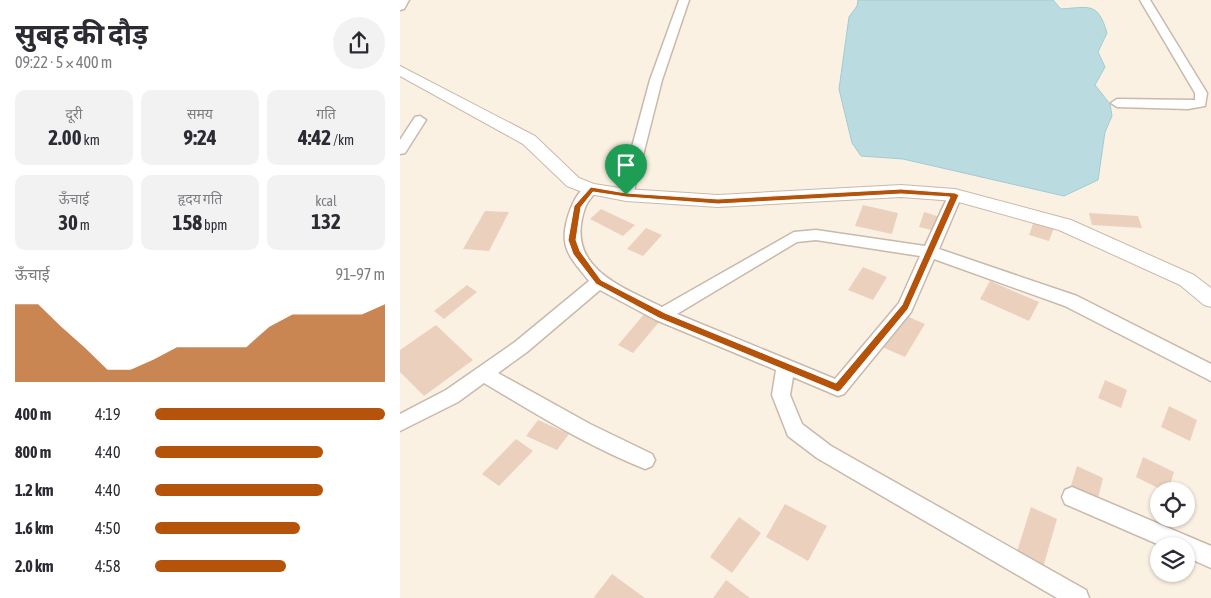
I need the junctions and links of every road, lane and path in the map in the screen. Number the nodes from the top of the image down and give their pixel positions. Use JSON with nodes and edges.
{"nodes":[{"id":1,"x":404,"y":0,"type":"edge"},
{"id":2,"x":684,"y":0,"type":"edge"},
{"id":3,"x":1145,"y":0,"type":"edge"},
{"id":4,"x":400,"y":6,"type":"edge"},
{"id":5,"x":400,"y":70,"type":"edge"},
{"id":6,"x":1117,"y":103,"type":"dead end"},
{"id":7,"x":420,"y":120,"type":"dead end"},
{"id":8,"x":400,"y":150,"type":"edge"},
{"id":9,"x":591,"y":189,"type":"junction"},
{"id":10,"x":626,"y":195,"type":"junction"},
{"id":11,"x":955,"y":195,"type":"junction"},
{"id":12,"x":930,"y":252,"type":"junction"},
{"id":13,"x":599,"y":282,"type":"junction"},
{"id":14,"x":1211,"y":299,"type":"edge"},
{"id":15,"x":662,"y":315,"type":"junction"},
{"id":16,"x":786,"y":366,"type":"junction"},
{"id":17,"x":1211,"y":373,"type":"edge"},
{"id":18,"x":483,"y":374,"type":"junction"},
{"id":19,"x":400,"y":423,"type":"edge"},
{"id":20,"x":645,"y":460,"type":"dead end"},
{"id":21,"x":1072,"y":497,"type":"dead end"},
{"id":22,"x":1211,"y":557,"type":"edge"},
{"id":23,"x":1078,"y":598,"type":"edge"}],
"edges":[{"from":1,"to":4,"type":"street"},
{"from":2,"to":10,"type":"street"},
{"from":3,"to":6,"type":"street"},
{"from":5,"to":9,"type":"street"},
{"from":7,"to":8,"type":"street"},
{"from":9,"to":10,"type":"street"},
{"from":9,"to":13,"type":"street"},
{"from":10,"to":11,"type":"street"},
{"from":11,"to":12,"type":"street"},
{"from":11,"to":14,"type":"street"},
{"from":12,"to":15,"type":"street"},
{"from":12,"to":16,"type":"street"},
{"from":12,"to":17,"type":"street"},
{"from":13,"to":15,"type":"street"},
{"from":13,"to":18,"type":"street"},
{"from":15,"to":16,"type":"street"},
{"from":16,"to":23,"type":"street"},
{"from":18,"to":19,"type":"street"},
{"from":18,"to":20,"type":"street"},
{"from":21,"to":22,"type":"street"}]}
